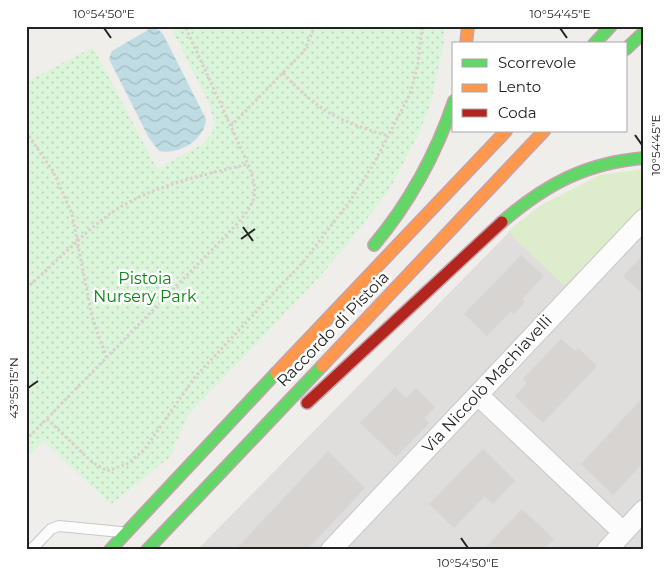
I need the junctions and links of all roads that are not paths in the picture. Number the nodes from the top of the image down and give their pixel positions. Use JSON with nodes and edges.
{"nodes":[{"id":1,"x":468,"y":26,"type":"edge"},
{"id":2,"x":611,"y":26,"type":"edge"},
{"id":3,"x":644,"y":32,"type":"edge"},
{"id":4,"x":644,"y":39,"type":"edge"},
{"id":5,"x":466,"y":42,"type":"edge"},
{"id":6,"x":596,"y":42,"type":"edge"},
{"id":7,"x":628,"y":47,"type":"edge"},
{"id":8,"x":628,"y":48,"type":"edge"},
{"id":9,"x":452,"y":106,"type":"edge"},
{"id":10,"x":505,"y":132,"type":"edge"},
{"id":11,"x":543,"y":132,"type":"edge"},
{"id":12,"x":644,"y":158,"type":"edge"},
{"id":13,"x":644,"y":219,"type":"edge"},
{"id":14,"x":367,"y":252,"type":"dead end"},
{"id":15,"x":324,"y":306,"type":"dead end"},
{"id":16,"x":299,"y":347,"type":"junction"},
{"id":17,"x":478,"y":395,"type":"junction"},
{"id":18,"x":301,"y":409,"type":"dead end"},
{"id":19,"x":286,"y":421,"type":"dead end"},
{"id":20,"x":199,"y":494,"type":"junction"},
{"id":21,"x":644,"y":510,"type":"edge"},
{"id":22,"x":623,"y":532,"type":"junction"},
{"id":23,"x":127,"y":533,"type":"junction"},
{"id":24,"x":31,"y":550,"type":"edge"},
{"id":25,"x":110,"y":550,"type":"edge"},
{"id":26,"x":147,"y":550,"type":"edge"},
{"id":27,"x":331,"y":550,"type":"edge"},
{"id":28,"x":607,"y":550,"type":"edge"}],
"edges":[{"from":1,"to":5,"type":"highway"},
{"from":2,"to":6,"type":"highway"},
{"from":3,"to":7,"type":"highway"},
{"from":4,"to":8,"type":"highway"},
{"from":9,"to":14,"type":"highway"},
{"from":10,"to":16,"type":"highway","name":"Raccordo di Pistoia"},
{"from":11,"to":20,"type":"highway","name":"Raccordo di Pistoia"},
{"from":12,"to":18,"type":"highway"},
{"from":13,"to":17,"type":"street","name":"Via Niccolò Machiavelli"},
{"from":15,"to":16,"type":"highway"},
{"from":16,"to":23,"type":"highway","name":"Raccordo di Pistoia"},
{"from":17,"to":22,"type":"street"},
{"from":17,"to":27,"type":"street","name":"Via Niccolò Machiavelli"},
{"from":19,"to":20,"type":"highway"},
{"from":20,"to":26,"type":"highway","name":"Raccordo di Pistoia"},
{"from":21,"to":22,"type":"street"},
{"from":22,"to":28,"type":"street"},
{"from":23,"to":24,"type":"lane"},
{"from":23,"to":25,"type":"highway","name":"Raccordo di Pistoia"}]}
